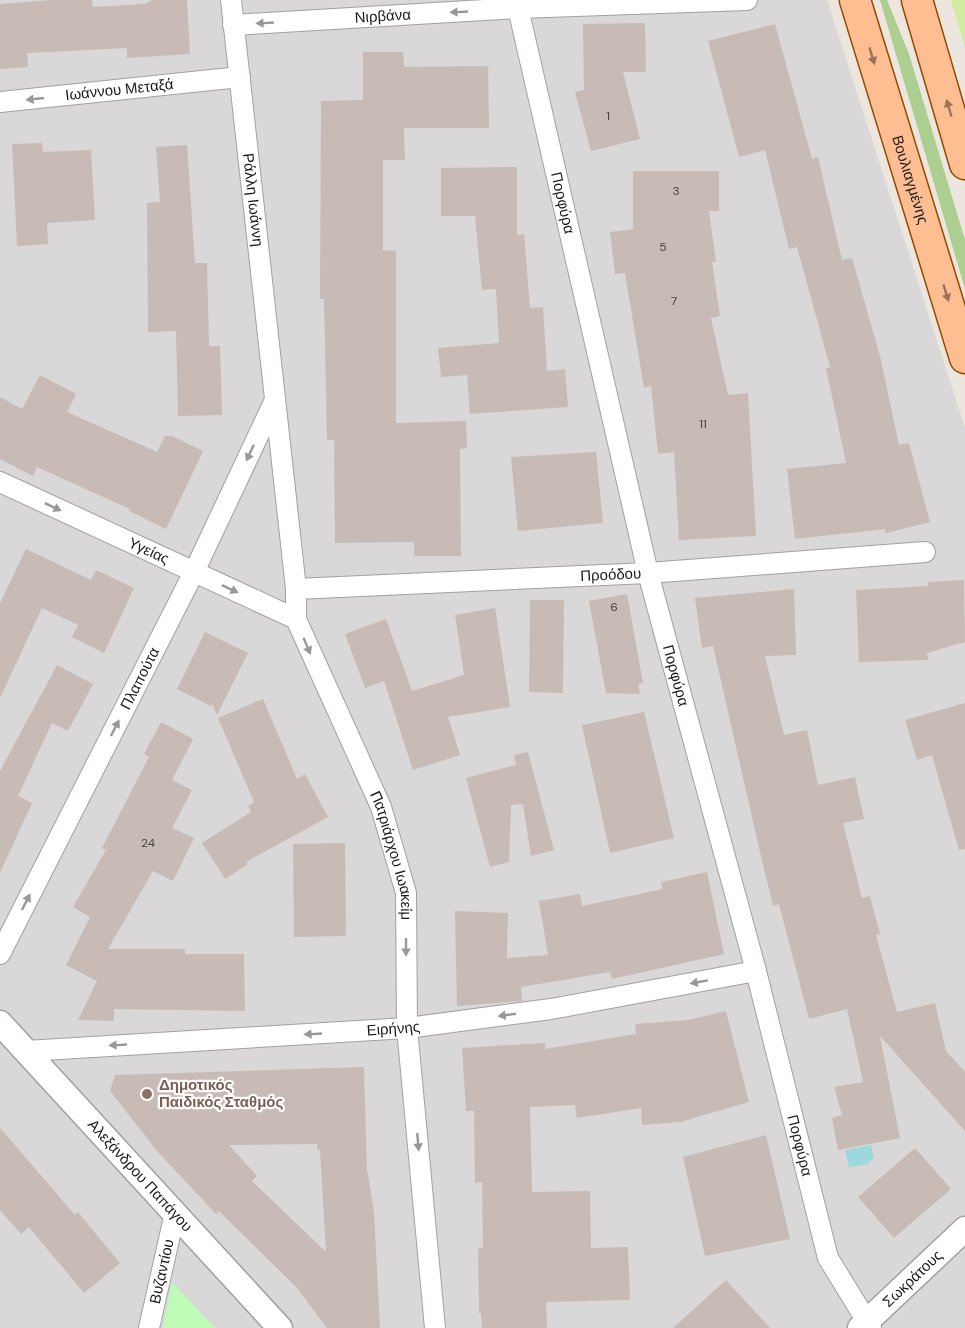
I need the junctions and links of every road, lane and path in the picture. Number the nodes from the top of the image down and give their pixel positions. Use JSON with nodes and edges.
{"nodes":[{"id":1,"x":231,"y":0,"type":"edge"},
{"id":2,"x":747,"y":0,"type":"edge"},
{"id":3,"x":855,"y":0,"type":"edge"},
{"id":4,"x":917,"y":0,"type":"edge"},
{"id":5,"x":518,"y":8,"type":"junction"},
{"id":6,"x":234,"y":25,"type":"junction"},
{"id":7,"x":240,"y":77,"type":"junction"},
{"id":8,"x":0,"y":102,"type":"edge"},
{"id":9,"x":965,"y":164,"type":"edge"},
{"id":10,"x":965,"y":358,"type":"edge"},
{"id":11,"x":275,"y":400,"type":"junction"},
{"id":12,"x":0,"y":482,"type":"edge"},
{"id":13,"x":925,"y":552,"type":"dead end"},
{"id":14,"x":194,"y":572,"type":"junction"},
{"id":15,"x":648,"y":573,"type":"junction"},
{"id":16,"x":296,"y":590,"type":"junction"},
{"id":17,"x":296,"y":619,"type":"junction"},
{"id":18,"x":0,"y":954,"type":"edge"},
{"id":19,"x":756,"y":971,"type":"junction"},
{"id":20,"x":0,"y":1023,"type":"edge"},
{"id":21,"x":407,"y":1028,"type":"junction"},
{"id":22,"x":26,"y":1051,"type":"junction"},
{"id":23,"x":175,"y":1213,"type":"junction"},
{"id":24,"x":965,"y":1228,"type":"edge"},
{"id":25,"x":866,"y":1326,"type":"edge"},
{"id":26,"x":149,"y":1328,"type":"edge"},
{"id":27,"x":280,"y":1328,"type":"edge"},
{"id":28,"x":435,"y":1328,"type":"edge"}],
"edges":[{"from":1,"to":6,"type":"street","name":"Ράλλη Ιωάννη"},
{"from":2,"to":5,"type":"street","name":"Νιρβάνα"},
{"from":3,"to":10,"type":"main road","name":"Βουλιαγμένης","one_way":true},
{"from":9,"to":4,"type":"main road","one_way":true},
{"from":5,"to":6,"type":"street","name":"Νιρβάνα","one_way":true},
{"from":5,"to":15,"type":"street","name":"Πορφύρα"},
{"from":6,"to":7,"type":"street","name":"Ράλλη Ιωάννη"},
{"from":7,"to":8,"type":"street","name":"Ιωάννου Μεταξά","one_way":true},
{"from":7,"to":11,"type":"street","name":"Ράλλη Ιωάννη"},
{"from":11,"to":14,"type":"street","name":"Πλαπούτα","one_way":true},
{"from":11,"to":16,"type":"street","name":"Πατριάρχου Ιωακείμ"},
{"from":12,"to":14,"type":"street","name":"Υγείας","one_way":true},
{"from":13,"to":15,"type":"street","name":"Προόδου"},
{"from":14,"to":17,"type":"street","name":"Υγείας","one_way":true},
{"from":18,"to":14,"type":"street","name":"Πλαπούτα","one_way":true},
{"from":15,"to":16,"type":"street","name":"Προόδου"},
{"from":15,"to":19,"type":"street","name":"Πορφύρα"},
{"from":16,"to":17,"type":"street","name":"Πατριάρχου Ιωακείμ"},
{"from":17,"to":21,"type":"street","name":"Πατριάρχου Ιωακείμ","one_way":true},
{"from":19,"to":21,"type":"street","name":"Ειρήνης","one_way":true},
{"from":19,"to":25,"type":"street","name":"Πορφύρα"},
{"from":20,"to":22,"type":"street","name":"Αλεξάνδρου Παπάγου"},
{"from":21,"to":22,"type":"street","name":"Ειρήνης","one_way":true},
{"from":21,"to":28,"type":"street","name":"Πατριάρχου Ιωακείμ","one_way":true},
{"from":22,"to":23,"type":"street","name":"Αλεξάνδρου Παπάγου"},
{"from":23,"to":26,"type":"street","name":"Βυζαντίου"},
{"from":23,"to":27,"type":"street","name":"Αλεξάνδρου Παπάγου"},
{"from":24,"to":25,"type":"street","name":"Σωκράτους"}]}
